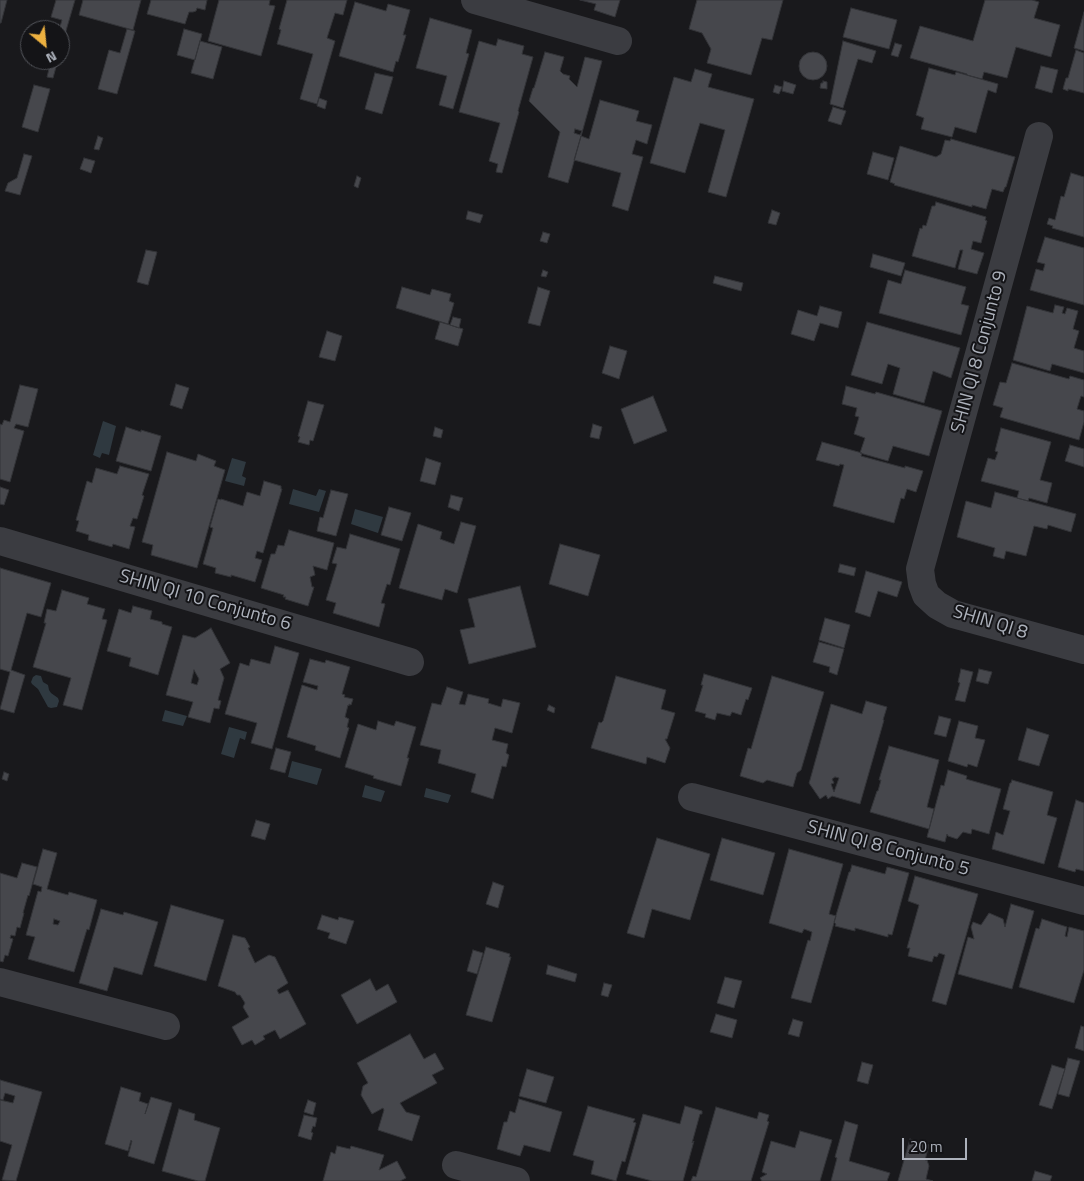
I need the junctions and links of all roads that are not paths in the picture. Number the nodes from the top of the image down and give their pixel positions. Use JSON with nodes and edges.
{"nodes":[{"id":1,"x":475,"y":0,"type":"edge"},
{"id":2,"x":618,"y":41,"type":"dead end"},
{"id":3,"x":1039,"y":136,"type":"dead end"},
{"id":4,"x":0,"y":541,"type":"edge"},
{"id":5,"x":920,"y":569,"type":"joint"},
{"id":6,"x":1084,"y":650,"type":"edge"},
{"id":7,"x":410,"y":662,"type":"dead end"},
{"id":8,"x":692,"y":796,"type":"dead end"},
{"id":9,"x":1084,"y":901,"type":"edge"},
{"id":10,"x":0,"y":982,"type":"edge"},
{"id":11,"x":166,"y":1026,"type":"dead end"},
{"id":12,"x":456,"y":1164,"type":"dead end"},
{"id":13,"x":516,"y":1181,"type":"edge"}],
"edges":[{"from":1,"to":2,"type":"street"},
{"from":3,"to":5,"type":"street","name":"SHIN QI 8 Conjunto 9"},
{"from":4,"to":7,"type":"street","name":"SHIN QI 10 Conjunto 6"},
{"from":5,"to":6,"type":"street","name":"SHIN QI 8"},
{"from":8,"to":9,"type":"street","name":"SHIN QI 8 Conjunto 5"},
{"from":10,"to":11,"type":"street"},
{"from":12,"to":13,"type":"street"}]}
